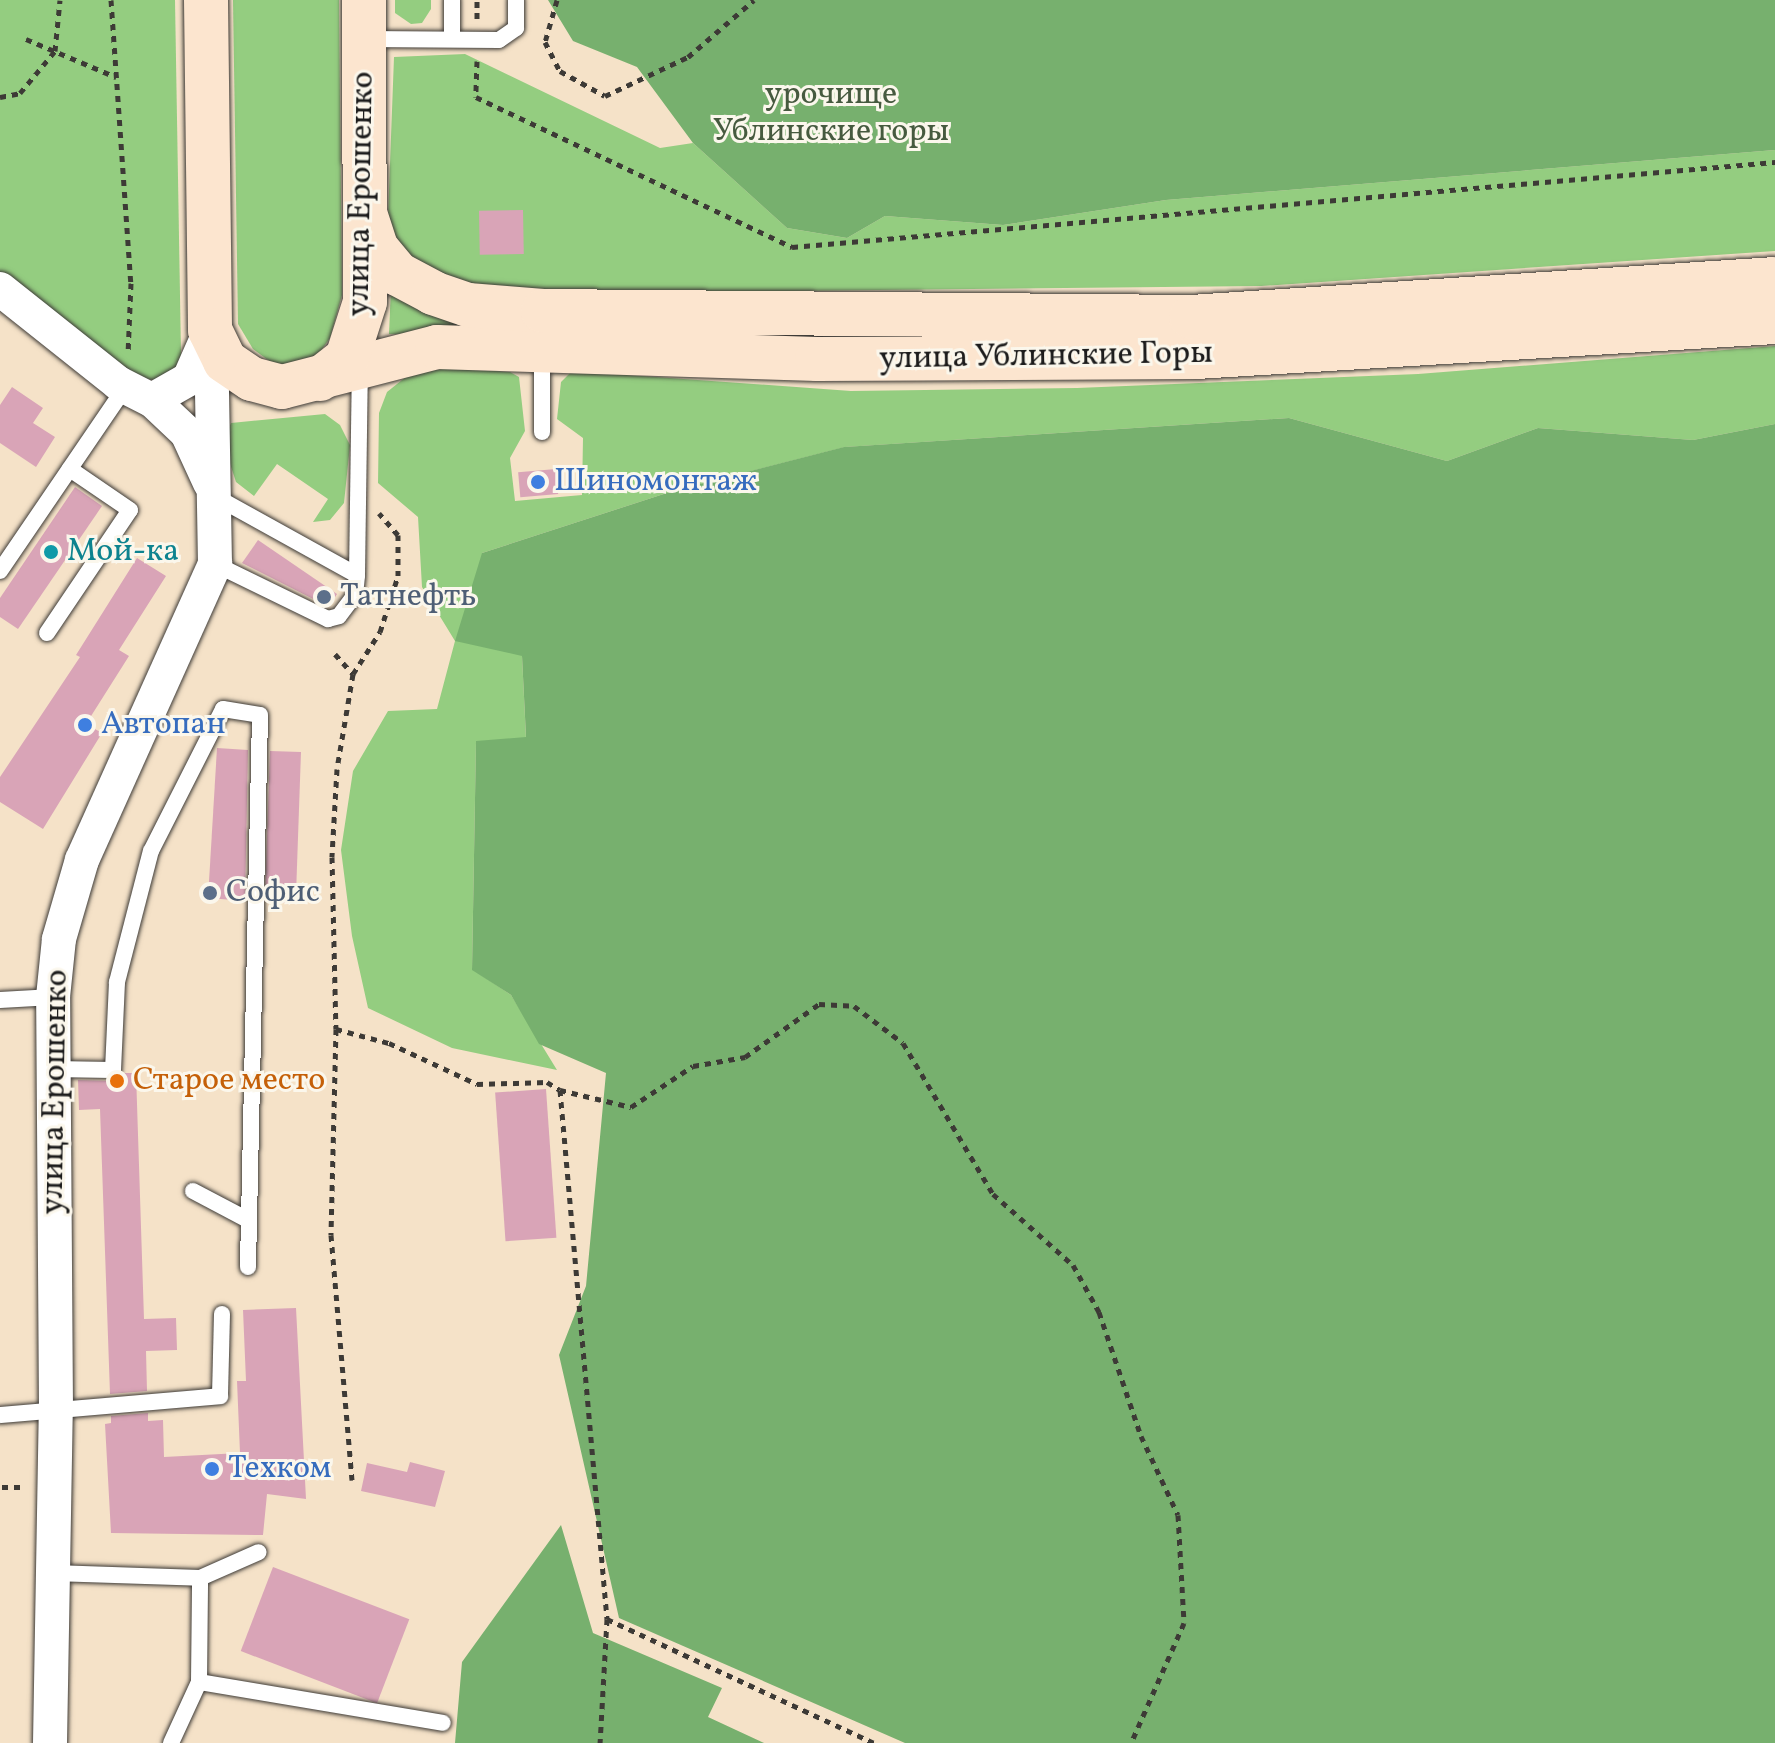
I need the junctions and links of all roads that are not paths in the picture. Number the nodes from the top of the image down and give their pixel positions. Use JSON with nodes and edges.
{"nodes":[{"id":1,"x":206,"y":0,"type":"edge"},
{"id":2,"x":452,"y":0,"type":"edge"},
{"id":3,"x":516,"y":0,"type":"edge"},
{"id":4,"x":364,"y":20,"type":"edge"},
{"id":5,"x":452,"y":38,"type":"junction"},
{"id":6,"x":366,"y":216,"type":"junction"},
{"id":7,"x":1775,"y":279,"type":"edge"},
{"id":8,"x":0,"y":289,"type":"edge"},
{"id":9,"x":1775,"y":322,"type":"edge"},
{"id":10,"x":210,"y":330,"type":"junction"},
{"id":11,"x":542,"y":351,"type":"junction"},
{"id":12,"x":321,"y":378,"type":"junction"},
{"id":13,"x":132,"y":390,"type":"junction"},
{"id":14,"x":213,"y":400,"type":"junction"},
{"id":15,"x":542,"y":432,"type":"dead end"},
{"id":16,"x":70,"y":469,"type":"junction"},
{"id":17,"x":216,"y":497,"type":"junction"},
{"id":18,"x":215,"y":564,"type":"junction"},
{"id":19,"x":0,"y":571,"type":"edge"},
{"id":20,"x":357,"y":575,"type":"junction"},
{"id":21,"x":47,"y":633,"type":"dead end"},
{"id":22,"x":53,"y":997,"type":"junction"},
{"id":23,"x":0,"y":1000,"type":"edge"},
{"id":24,"x":53,"y":1069,"type":"junction"},
{"id":25,"x":193,"y":1191,"type":"dead end"},
{"id":26,"x":248,"y":1220,"type":"junction"},
{"id":27,"x":248,"y":1267,"type":"dead end"},
{"id":28,"x":222,"y":1314,"type":"dead end"},
{"id":29,"x":56,"y":1408,"type":"junction"},
{"id":30,"x":0,"y":1415,"type":"edge"},
{"id":31,"x":259,"y":1552,"type":"dead end"},
{"id":32,"x":53,"y":1573,"type":"junction"},
{"id":33,"x":200,"y":1578,"type":"junction"},
{"id":34,"x":199,"y":1682,"type":"junction"},
{"id":35,"x":443,"y":1723,"type":"dead end"},
{"id":36,"x":50,"y":1743,"type":"edge"},
{"id":37,"x":171,"y":1743,"type":"edge"}],
"edges":[{"from":1,"to":10,"type":"main road","name":"улица Ерошенко"},
{"from":2,"to":5,"type":"lane"},
{"from":3,"to":5,"type":"lane"},
{"from":4,"to":5,"type":"lane"},
{"from":4,"to":6,"type":"main road","name":"улица Ерошенко"},
{"from":6,"to":7,"type":"main road","name":"улица Ублинские Горы"},
{"from":6,"to":12,"type":"main road","name":"улица Ерошенко"},
{"from":8,"to":13,"type":"street"},
{"from":9,"to":11,"type":"main road","name":"улица Ублинские Горы"},
{"from":10,"to":12,"type":"main road","name":"улица Ерошенко"},
{"from":10,"to":13,"type":"street","name":"улица Ерошенко"},
{"from":10,"to":14,"type":"street","name":"улица Ерошенко"},
{"from":11,"to":12,"type":"main road","name":"улица Ублинские Горы"},
{"from":11,"to":15,"type":"lane"},
{"from":12,"to":14,"type":"street"},
{"from":12,"to":20,"type":"lane"},
{"from":13,"to":14,"type":"street"},
{"from":13,"to":16,"type":"lane"},
{"from":13,"to":17,"type":"street"},
{"from":14,"to":17,"type":"street","name":"улица Ерошенко"},
{"from":16,"to":19,"type":"lane"},
{"from":16,"to":21,"type":"lane"},
{"from":17,"to":18,"type":"street","name":"улица Ерошенко"},
{"from":17,"to":20,"type":"lane"},
{"from":18,"to":20,"type":"lane"},
{"from":18,"to":22,"type":"street","name":"улица Ерошенко"},
{"from":22,"to":23,"type":"lane"},
{"from":22,"to":24,"type":"street","name":"улица Ерошенко"},
{"from":24,"to":26,"type":"lane"},
{"from":24,"to":29,"type":"street","name":"улица Ерошенко"},
{"from":25,"to":26,"type":"lane"},
{"from":26,"to":27,"type":"lane"},
{"from":28,"to":29,"type":"lane"},
{"from":29,"to":30,"type":"lane"},
{"from":29,"to":32,"type":"street","name":"улица Ерошенко"},
{"from":31,"to":33,"type":"lane"},
{"from":32,"to":33,"type":"lane"},
{"from":32,"to":36,"type":"street","name":"улица Ерошенко"},
{"from":33,"to":34,"type":"lane"},
{"from":34,"to":35,"type":"lane"},
{"from":34,"to":37,"type":"lane"}]}
